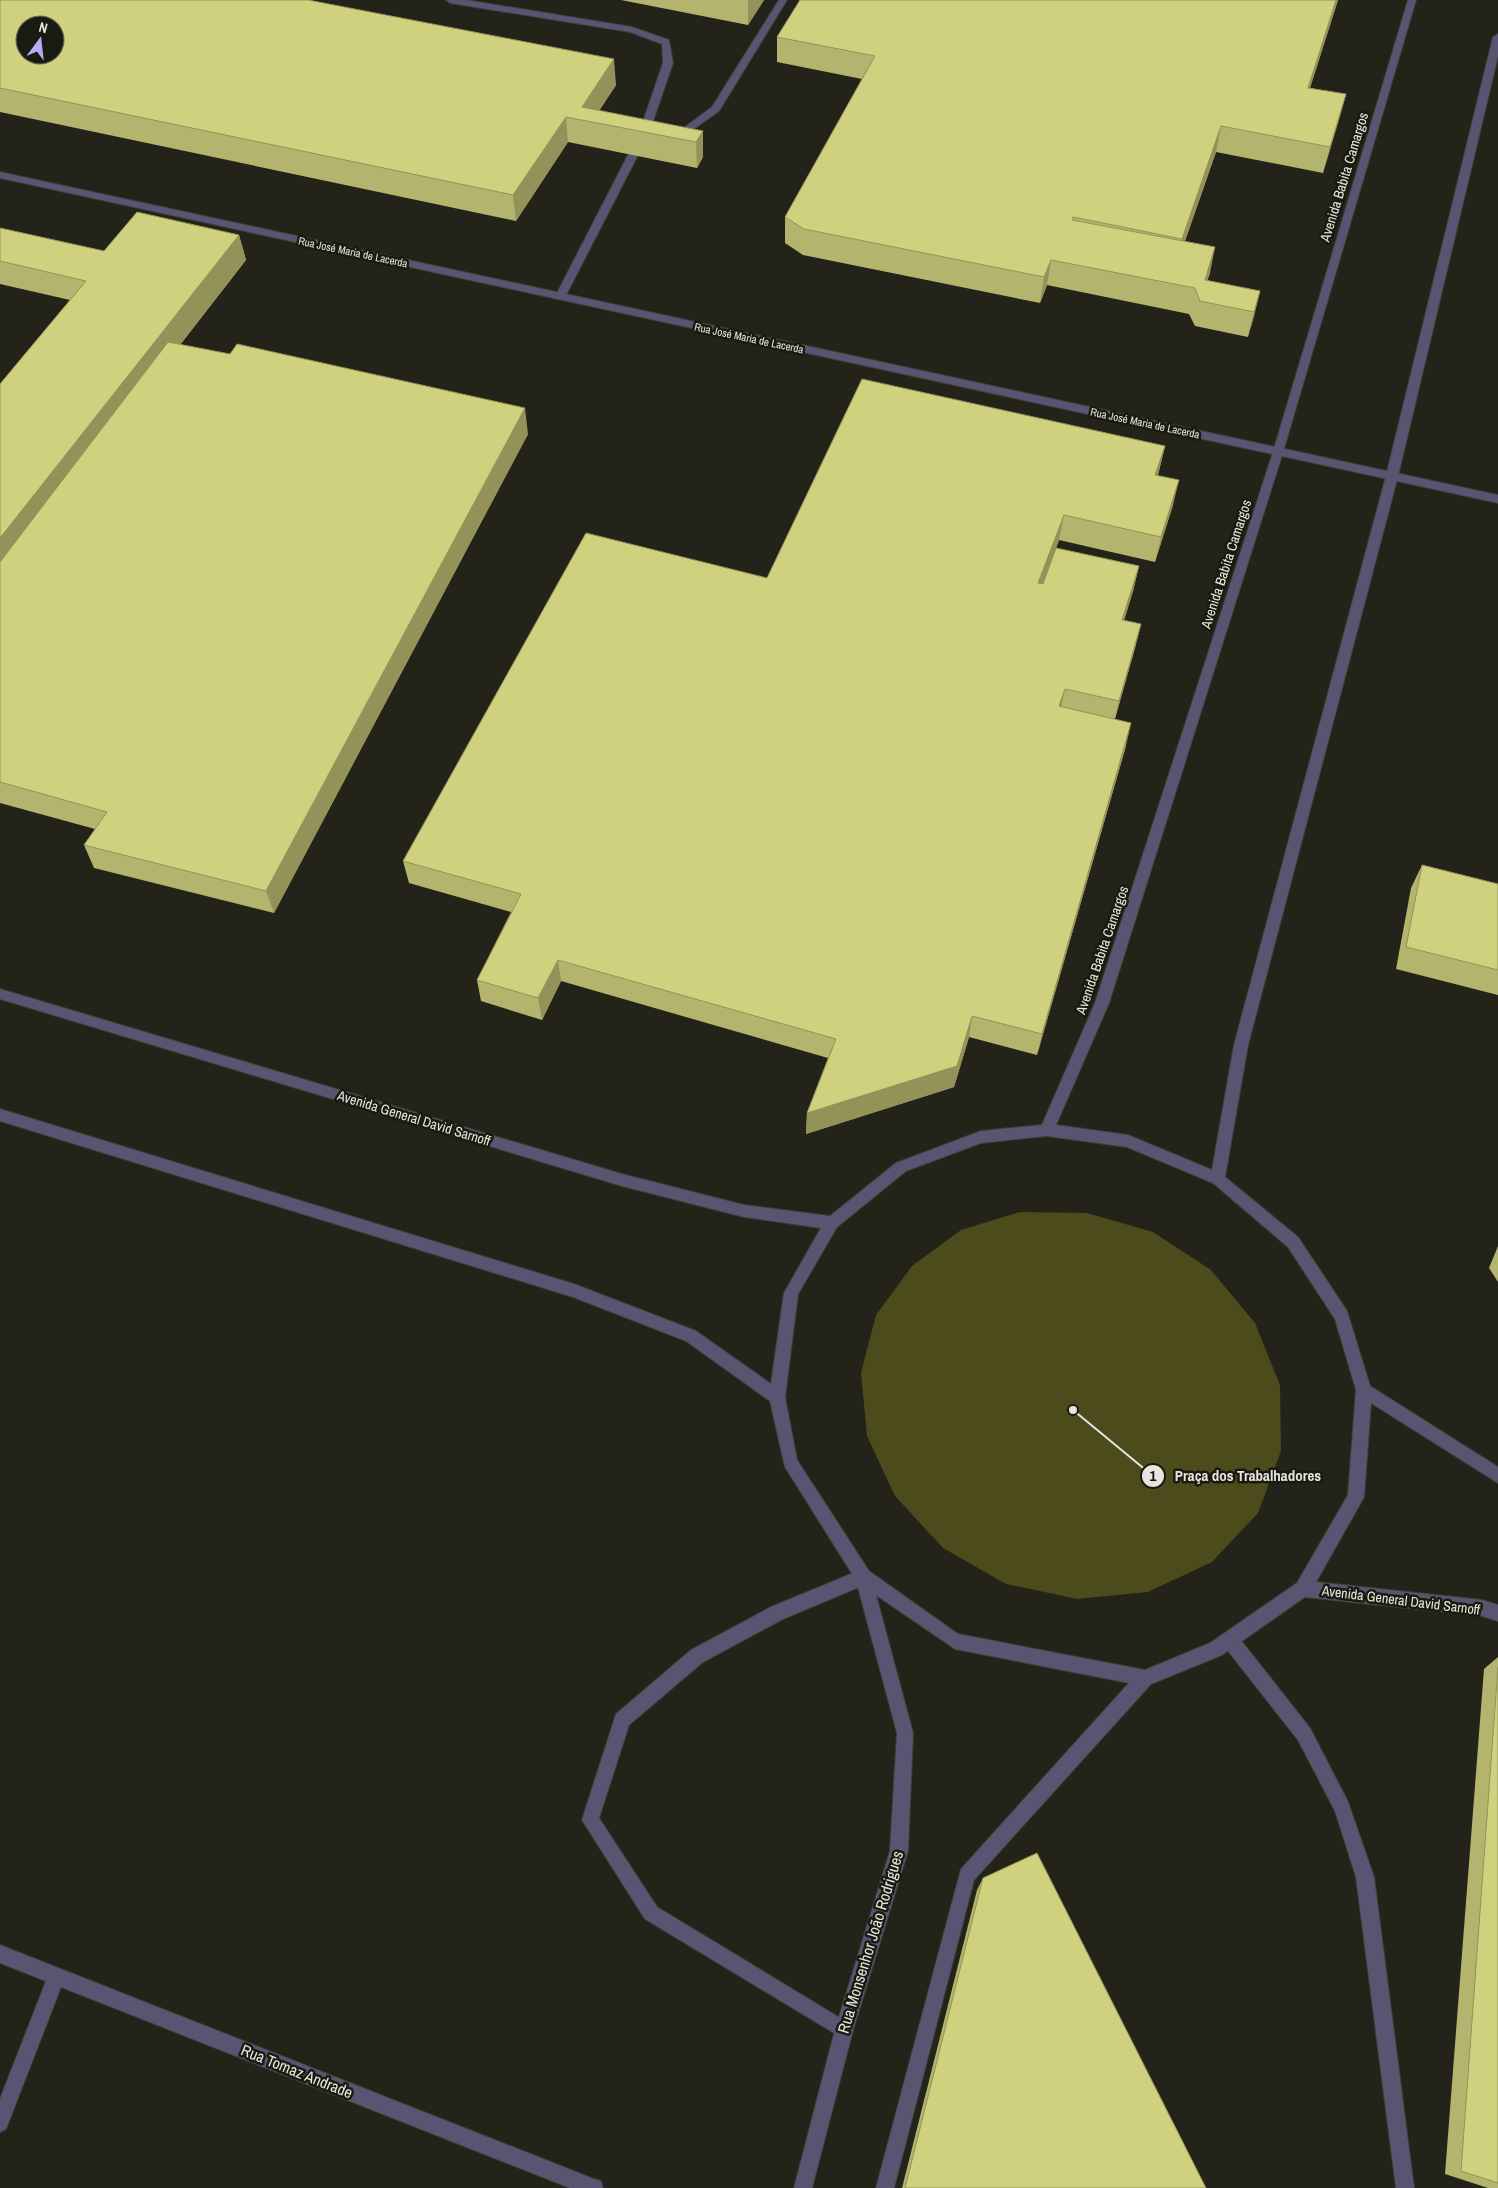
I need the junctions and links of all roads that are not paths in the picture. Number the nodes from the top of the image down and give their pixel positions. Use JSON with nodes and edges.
{"nodes":[{"id":1,"x":450,"y":0,"type":"edge"},
{"id":2,"x":783,"y":0,"type":"edge"},
{"id":3,"x":1412,"y":0,"type":"edge"},
{"id":4,"x":1498,"y":37,"type":"edge"},
{"id":5,"x":632,"y":155,"type":"edge"},
{"id":6,"x":0,"y":175,"type":"edge"},
{"id":7,"x":560,"y":298,"type":"junction"},
{"id":8,"x":1278,"y":452,"type":"junction"},
{"id":9,"x":1392,"y":476,"type":"junction"},
{"id":10,"x":1498,"y":499,"type":"edge"},
{"id":11,"x":0,"y":994,"type":"edge"},
{"id":12,"x":0,"y":1115,"type":"edge"},
{"id":13,"x":1047,"y":1130,"type":"junction"},
{"id":14,"x":1218,"y":1179,"type":"junction"},
{"id":15,"x":832,"y":1223,"type":"junction"},
{"id":16,"x":1364,"y":1390,"type":"junction"},
{"id":17,"x":777,"y":1397,"type":"junction"},
{"id":18,"x":1498,"y":1476,"type":"edge"},
{"id":19,"x":863,"y":1577,"type":"junction"},
{"id":20,"x":1303,"y":1589,"type":"junction"},
{"id":21,"x":1498,"y":1613,"type":"edge"},
{"id":22,"x":1230,"y":1640,"type":"junction"},
{"id":23,"x":1145,"y":1678,"type":"junction"},
{"id":24,"x":0,"y":1954,"type":"edge"},
{"id":25,"x":57,"y":1976,"type":"junction"},
{"id":26,"x":844,"y":2030,"type":"junction"},
{"id":27,"x":0,"y":2123,"type":"edge"},
{"id":28,"x":594,"y":2188,"type":"edge"},
{"id":29,"x":803,"y":2188,"type":"edge"},
{"id":30,"x":885,"y":2188,"type":"edge"},
{"id":31,"x":1404,"y":2188,"type":"edge"}],
"edges":[{"from":1,"to":2,"type":"street"},
{"from":3,"to":8,"type":"street","name":"Avenida Babita Camargos"},
{"from":4,"to":9,"type":"street"},
{"from":5,"to":7,"type":"street"},
{"from":6,"to":7,"type":"street","name":"Rua José Maria de Lacerda"},
{"from":7,"to":8,"type":"street","name":"Rua José Maria de Lacerda"},
{"from":8,"to":9,"type":"street","name":"Rua José Maria de Lacerda"},
{"from":8,"to":13,"type":"street","name":"Avenida Babita Camargos"},
{"from":9,"to":10,"type":"street","name":"Rua José Maria de Lacerda"},
{"from":9,"to":14,"type":"street"},
{"from":11,"to":15,"type":"street","name":"Avenida General David Sarnoff"},
{"from":12,"to":17,"type":"street"},
{"from":13,"to":14,"type":"street"},
{"from":13,"to":15,"type":"street"},
{"from":14,"to":16,"type":"street"},
{"from":15,"to":17,"type":"street"},
{"from":16,"to":18,"type":"street"},
{"from":16,"to":20,"type":"street"},
{"from":17,"to":19,"type":"street"},
{"from":19,"to":23,"type":"street"},
{"from":19,"to":26,"type":"street","name":"Rua Monsenhor João Rodrigues"},
{"from":19,"to":26,"type":"street"},
{"from":20,"to":21,"type":"street","name":"Avenida General David Sarnoff"},
{"from":20,"to":22,"type":"street"},
{"from":22,"to":23,"type":"street"},
{"from":22,"to":31,"type":"street"},
{"from":23,"to":30,"type":"street"},
{"from":24,"to":25,"type":"street","name":"Rua Tomaz Andrade"},
{"from":25,"to":27,"type":"street"},
{"from":25,"to":28,"type":"street","name":"Rua Tomaz Andrade"},
{"from":26,"to":29,"type":"street","name":"Rua Monsenhor João Rodrigues"}]}
